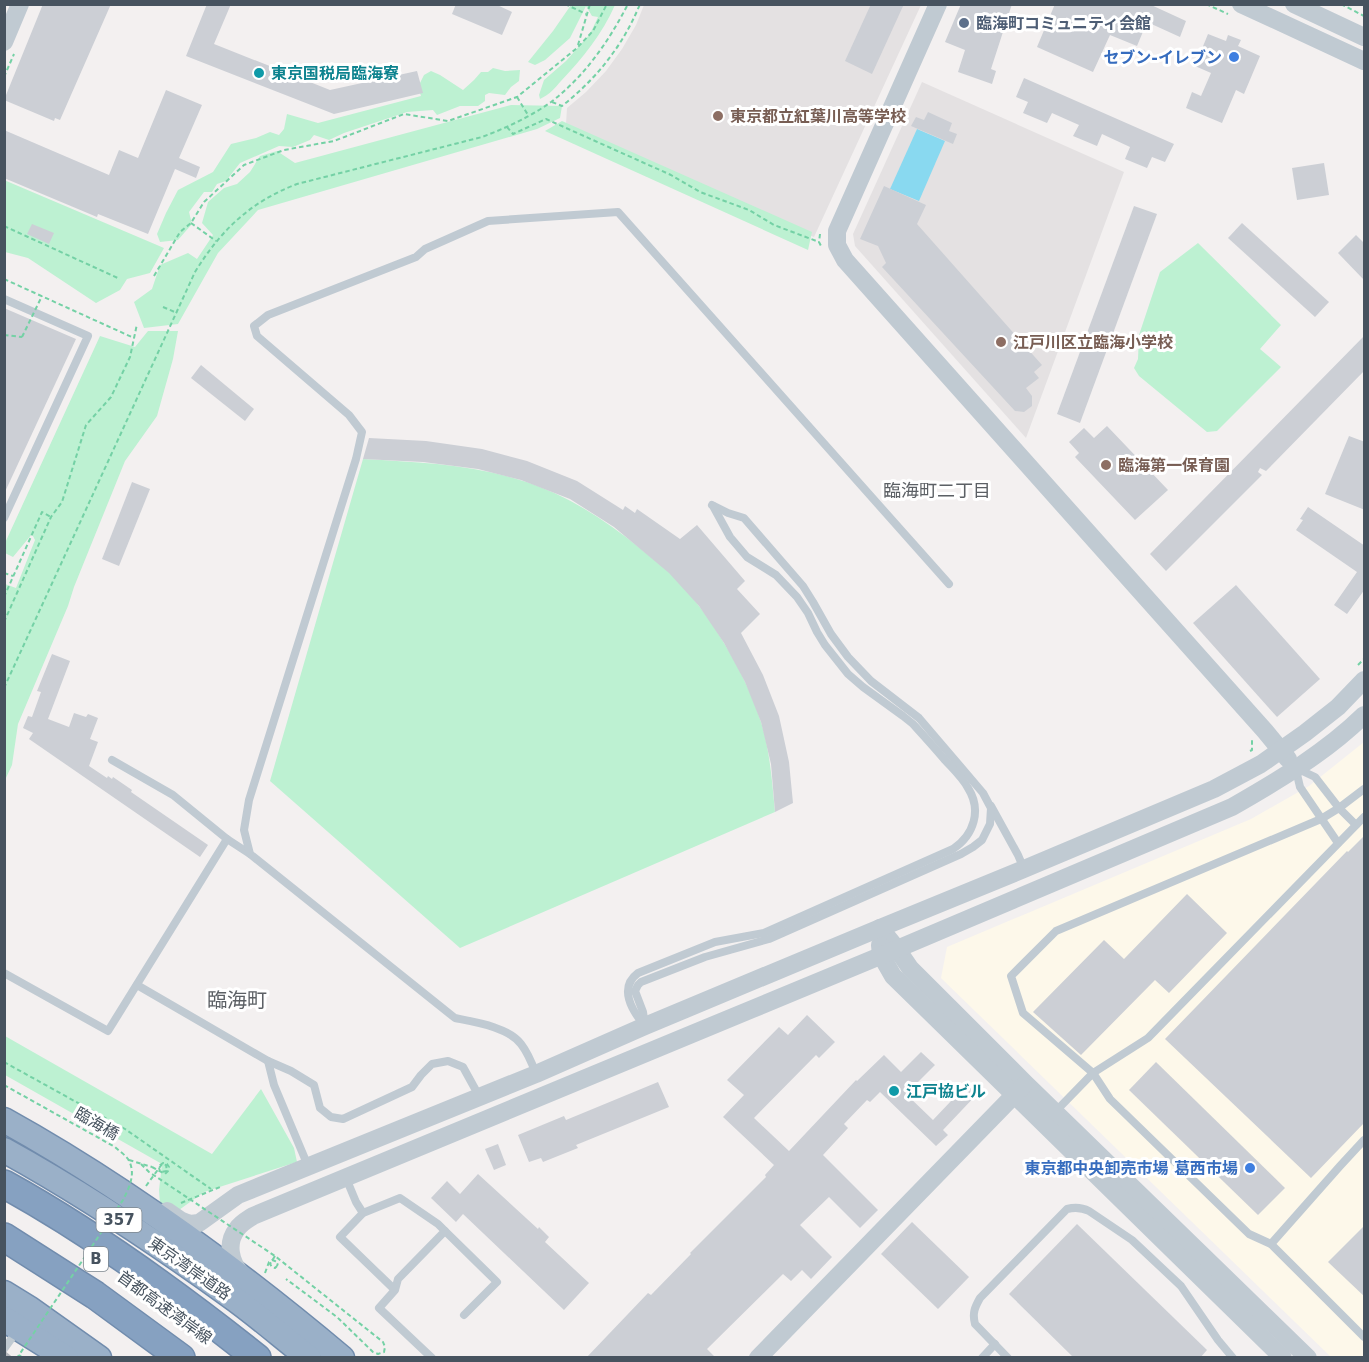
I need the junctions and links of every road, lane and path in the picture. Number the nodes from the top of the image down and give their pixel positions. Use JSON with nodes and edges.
{"nodes":[{"id":1,"x":20,"y":4,"type":"edge"},
{"id":2,"x":565,"y":4,"type":"edge"},
{"id":3,"x":590,"y":4,"type":"edge"},
{"id":4,"x":607,"y":4,"type":"edge"},
{"id":5,"x":628,"y":4,"type":"edge"},
{"id":6,"x":640,"y":4,"type":"edge"},
{"id":7,"x":938,"y":4,"type":"edge"},
{"id":8,"x":1241,"y":4,"type":"edge"},
{"id":9,"x":1294,"y":4,"type":"edge"},
{"id":10,"x":1341,"y":4,"type":"edge"},
{"id":11,"x":586,"y":14,"type":"junction"},
{"id":12,"x":1365,"y":16,"type":"edge"},
{"id":13,"x":1365,"y":37,"type":"edge"},
{"id":14,"x":4,"y":42,"type":"edge"},
{"id":15,"x":578,"y":48,"type":"junction"},
{"id":16,"x":1365,"y":61,"type":"edge"},
{"id":17,"x":517,"y":97,"type":"junction"},
{"id":18,"x":552,"y":102,"type":"junction"},
{"id":19,"x":528,"y":116,"type":"junction"},
{"id":20,"x":507,"y":127,"type":"junction"},
{"id":21,"x":191,"y":223,"type":"junction"},
{"id":22,"x":4,"y":226,"type":"edge"},
{"id":23,"x":820,"y":234,"type":"dead end"},
{"id":24,"x":216,"y":241,"type":"junction"},
{"id":25,"x":819,"y":242,"type":"junction"},
{"id":26,"x":824,"y":252,"type":"dead end"},
{"id":27,"x":154,"y":276,"type":"dead end"},
{"id":28,"x":4,"y":279,"type":"edge"},
{"id":29,"x":120,"y":279,"type":"dead end"},
{"id":30,"x":42,"y":296,"type":"junction"},
{"id":31,"x":4,"y":299,"type":"edge"},
{"id":32,"x":163,"y":308,"type":"dead end"},
{"id":33,"x":177,"y":313,"type":"junction"},
{"id":34,"x":137,"y":324,"type":"dead end"},
{"id":35,"x":4,"y":335,"type":"edge"},
{"id":36,"x":134,"y":338,"type":"junction"},
{"id":37,"x":51,"y":517,"type":"junction"},
{"id":38,"x":4,"y":519,"type":"edge"},
{"id":39,"x":4,"y":573,"type":"edge"},
{"id":40,"x":13,"y":576,"type":"junction"},
{"id":41,"x":949,"y":584,"type":"dead end"},
{"id":42,"x":4,"y":597,"type":"edge"},
{"id":43,"x":4,"y":622,"type":"edge"},
{"id":44,"x":1365,"y":681,"type":"edge"},
{"id":45,"x":4,"y":688,"type":"edge"},
{"id":46,"x":1365,"y":715,"type":"edge"},
{"id":47,"x":1281,"y":750,"type":"junction"},
{"id":48,"x":112,"y":760,"type":"dead end"},
{"id":49,"x":1296,"y":768,"type":"junction"},
{"id":50,"x":1365,"y":789,"type":"edge"},
{"id":51,"x":987,"y":800,"type":"junction"},
{"id":52,"x":1339,"y":808,"type":"junction"},
{"id":53,"x":1365,"y":817,"type":"edge"},
{"id":54,"x":1321,"y":819,"type":"junction"},
{"id":55,"x":1356,"y":825,"type":"junction"},
{"id":56,"x":227,"y":839,"type":"junction"},
{"id":57,"x":1338,"y":843,"type":"junction"},
{"id":58,"x":250,"y":854,"type":"junction"},
{"id":59,"x":1024,"y":869,"type":"junction"},
{"id":60,"x":880,"y":928,"type":"junction"},
{"id":61,"x":889,"y":952,"type":"junction"},
{"id":62,"x":4,"y":973,"type":"edge"},
{"id":63,"x":137,"y":985,"type":"junction"},
{"id":64,"x":645,"y":1026,"type":"junction"},
{"id":65,"x":657,"y":1048,"type":"junction"},
{"id":66,"x":268,"y":1061,"type":"junction"},
{"id":67,"x":4,"y":1062,"type":"edge"},
{"id":68,"x":1093,"y":1073,"type":"junction"},
{"id":69,"x":536,"y":1074,"type":"junction"},
{"id":70,"x":4,"y":1085,"type":"edge"},
{"id":71,"x":1020,"y":1089,"type":"junction"},
{"id":72,"x":479,"y":1097,"type":"junction"},
{"id":73,"x":1055,"y":1112,"type":"junction"},
{"id":74,"x":4,"y":1120,"type":"edge"},
{"id":75,"x":1365,"y":1140,"type":"edge"},
{"id":76,"x":4,"y":1150,"type":"edge"},
{"id":77,"x":336,"y":1155,"type":"junction"},
{"id":78,"x":129,"y":1160,"type":"junction"},
{"id":79,"x":141,"y":1164,"type":"junction"},
{"id":80,"x":302,"y":1168,"type":"junction"},
{"id":81,"x":89,"y":1170,"type":"junction"},
{"id":82,"x":346,"y":1178,"type":"junction"},
{"id":83,"x":4,"y":1184,"type":"edge"},
{"id":84,"x":145,"y":1188,"type":"dead end"},
{"id":85,"x":213,"y":1190,"type":"dead end"},
{"id":86,"x":305,"y":1195,"type":"junction"},
{"id":87,"x":4,"y":1200,"type":"edge"},
{"id":88,"x":363,"y":1213,"type":"junction"},
{"id":89,"x":445,"y":1230,"type":"junction"},
{"id":90,"x":4,"y":1237,"type":"edge"},
{"id":91,"x":1271,"y":1244,"type":"junction"},
{"id":92,"x":4,"y":1245,"type":"edge"},
{"id":93,"x":4,"y":1254,"type":"edge"},
{"id":94,"x":275,"y":1256,"type":"junction"},
{"id":95,"x":286,"y":1279,"type":"dead end"},
{"id":96,"x":247,"y":1284,"type":"junction"},
{"id":97,"x":395,"y":1290,"type":"junction"},
{"id":98,"x":4,"y":1293,"type":"edge"},
{"id":99,"x":464,"y":1315,"type":"dead end"},
{"id":100,"x":185,"y":1321,"type":"junction"},
{"id":101,"x":12,"y":1323,"type":"edge"},
{"id":102,"x":1365,"y":1337,"type":"edge"},
{"id":103,"x":995,"y":1344,"type":"junction"},
{"id":104,"x":4,"y":1350,"type":"edge"},
{"id":105,"x":18,"y":1356,"type":"edge"},
{"id":106,"x":23,"y":1358,"type":"edge"},
{"id":107,"x":66,"y":1358,"type":"edge"},
{"id":108,"x":99,"y":1358,"type":"edge"},
{"id":109,"x":154,"y":1358,"type":"edge"},
{"id":110,"x":162,"y":1358,"type":"edge"},
{"id":111,"x":181,"y":1358,"type":"edge"},
{"id":112,"x":233,"y":1358,"type":"edge"},
{"id":113,"x":241,"y":1358,"type":"edge"},
{"id":114,"x":257,"y":1358,"type":"edge"},
{"id":115,"x":309,"y":1358,"type":"edge"},
{"id":116,"x":342,"y":1358,"type":"edge"},
{"id":117,"x":432,"y":1358,"type":"edge"},
{"id":118,"x":758,"y":1358,"type":"edge"},
{"id":119,"x":982,"y":1358,"type":"edge"},
{"id":120,"x":1008,"y":1358,"type":"edge"},
{"id":121,"x":1233,"y":1358,"type":"edge"},
{"id":122,"x":1283,"y":1358,"type":"edge"},
{"id":123,"x":1308,"y":1358,"type":"edge"}],
"edges":[{"from":1,"to":14,"type":"street"},
{"from":2,"to":11,"type":"path"},
{"from":3,"to":11,"type":"path"},
{"from":4,"to":15,"type":"path"},
{"from":5,"to":18,"type":"path"},
{"from":6,"to":18,"type":"path"},
{"from":7,"to":47,"type":"street"},
{"from":8,"to":16,"type":"street"},
{"from":9,"to":13,"type":"street"},
{"from":10,"to":12,"type":"path"},
{"from":11,"to":15,"type":"path"},
{"from":15,"to":17,"type":"path"},
{"from":17,"to":19,"type":"path"},
{"from":17,"to":21,"type":"path"},
{"from":18,"to":19,"type":"path"},
{"from":19,"to":20,"type":"path"},
{"from":20,"to":24,"type":"path"},
{"from":20,"to":25,"type":"path"},
{"from":21,"to":24,"type":"path"},
{"from":21,"to":27,"type":"path"},
{"from":22,"to":29,"type":"path"},
{"from":23,"to":25,"type":"path"},
{"from":24,"to":33,"type":"path"},
{"from":25,"to":26,"type":"path"},
{"from":28,"to":30,"type":"path"},
{"from":30,"to":35,"type":"path","bridge":true},
{"from":30,"to":36,"type":"path"},
{"from":31,"to":38,"type":"lane"},
{"from":32,"to":33,"type":"path"},
{"from":33,"to":45,"type":"path"},
{"from":34,"to":36,"type":"path"},
{"from":36,"to":37,"type":"path"},
{"from":37,"to":40,"type":"path"},
{"from":37,"to":43,"type":"path"},
{"from":39,"to":40,"type":"path"},
{"from":40,"to":42,"type":"path"},
{"from":41,"to":58,"type":"lane"},
{"from":44,"to":47,"type":"street"},
{"from":46,"to":49,"type":"street"},
{"from":47,"to":49,"type":"street"},
{"from":47,"to":59,"type":"street"},
{"from":48,"to":56,"type":"lane"},
{"from":49,"to":52,"type":"lane"},
{"from":49,"to":54,"type":"lane"},
{"from":49,"to":61,"type":"street"},
{"from":50,"to":52,"type":"lane"},
{"from":51,"to":59,"type":"lane"},
{"from":51,"to":64,"type":"lane"},
{"from":51,"to":64,"type":"lane"},
{"from":52,"to":54,"type":"lane"},
{"from":52,"to":55,"type":"lane"},
{"from":53,"to":55,"type":"lane"},
{"from":54,"to":57,"type":"lane"},
{"from":54,"to":68,"type":"lane"},
{"from":55,"to":57,"type":"lane"},
{"from":56,"to":58,"type":"lane"},
{"from":56,"to":63,"type":"lane"},
{"from":57,"to":68,"type":"lane"},
{"from":58,"to":69,"type":"lane"},
{"from":59,"to":60,"type":"street"},
{"from":60,"to":61,"type":"street"},
{"from":60,"to":64,"type":"street"},
{"from":61,"to":65,"type":"street"},
{"from":61,"to":71,"type":"street"},
{"from":62,"to":63,"type":"lane"},
{"from":63,"to":66,"type":"lane"},
{"from":64,"to":65,"type":"street"},
{"from":64,"to":69,"type":"street"},
{"from":65,"to":82,"type":"street"},
{"from":66,"to":72,"type":"lane"},
{"from":66,"to":80,"type":"lane"},
{"from":67,"to":85,"type":"path"},
{"from":68,"to":73,"type":"lane"},
{"from":68,"to":91,"type":"lane"},
{"from":69,"to":72,"type":"street"},
{"from":70,"to":78,"type":"path","name":"臨海橋","bridge":true},
{"from":71,"to":73,"type":"street"},
{"from":71,"to":118,"type":"street"},
{"from":71,"to":122,"type":"street"},
{"from":72,"to":77,"type":"street"},
{"from":73,"to":123,"type":"street"},
{"from":74,"to":81,"type":"highway"},
{"from":75,"to":91,"type":"lane"},
{"from":76,"to":96,"type":"highway","name":"東京湾岸道路","number":"357"},
{"from":77,"to":80,"type":"street"},
{"from":77,"to":82,"type":"street"},
{"from":78,"to":79,"type":"path","bridge":true},
{"from":78,"to":105,"type":"path","name":"臨海橋","bridge":true},
{"from":79,"to":84,"type":"path","bridge":true},
{"from":79,"to":94,"type":"path","bridge":true},
{"from":80,"to":81,"type":"street"},
{"from":80,"to":86,"type":"street"},
{"from":81,"to":96,"type":"highway"},
{"from":82,"to":86,"type":"street"},
{"from":82,"to":88,"type":"lane"},
{"from":83,"to":114,"type":"highway"},
{"from":86,"to":96,"type":"street"},
{"from":87,"to":100,"type":"highway","name":"首都高速湾岸線","number":"B"},
{"from":88,"to":89,"type":"lane"},
{"from":88,"to":97,"type":"lane"},
{"from":89,"to":97,"type":"lane"},
{"from":89,"to":99,"type":"lane"},
{"from":90,"to":111,"type":"highway","name":"首都高速湾岸線","number":"B"},
{"from":91,"to":102,"type":"lane"},
{"from":92,"to":110,"type":"highway"},
{"from":93,"to":109,"type":"highway"},
{"from":94,"to":95,"type":"path","bridge":true},
{"from":94,"to":96,"type":"path","bridge":true},
{"from":96,"to":115,"type":"highway","name":"東京湾岸道路","number":"357"},
{"from":96,"to":116,"type":"highway"},
{"from":97,"to":117,"type":"lane"},
{"from":98,"to":108,"type":"highway"},
{"from":100,"to":112,"type":"highway","name":"首都高速湾岸線","number":"B"},
{"from":100,"to":113,"type":"highway"},
{"from":101,"to":104,"type":"lane"},
{"from":101,"to":107,"type":"highway"},
{"from":103,"to":119,"type":"lane"},
{"from":103,"to":120,"type":"lane"},
{"from":103,"to":121,"type":"lane"},
{"from":105,"to":106,"type":"path","bridge":true}]}
